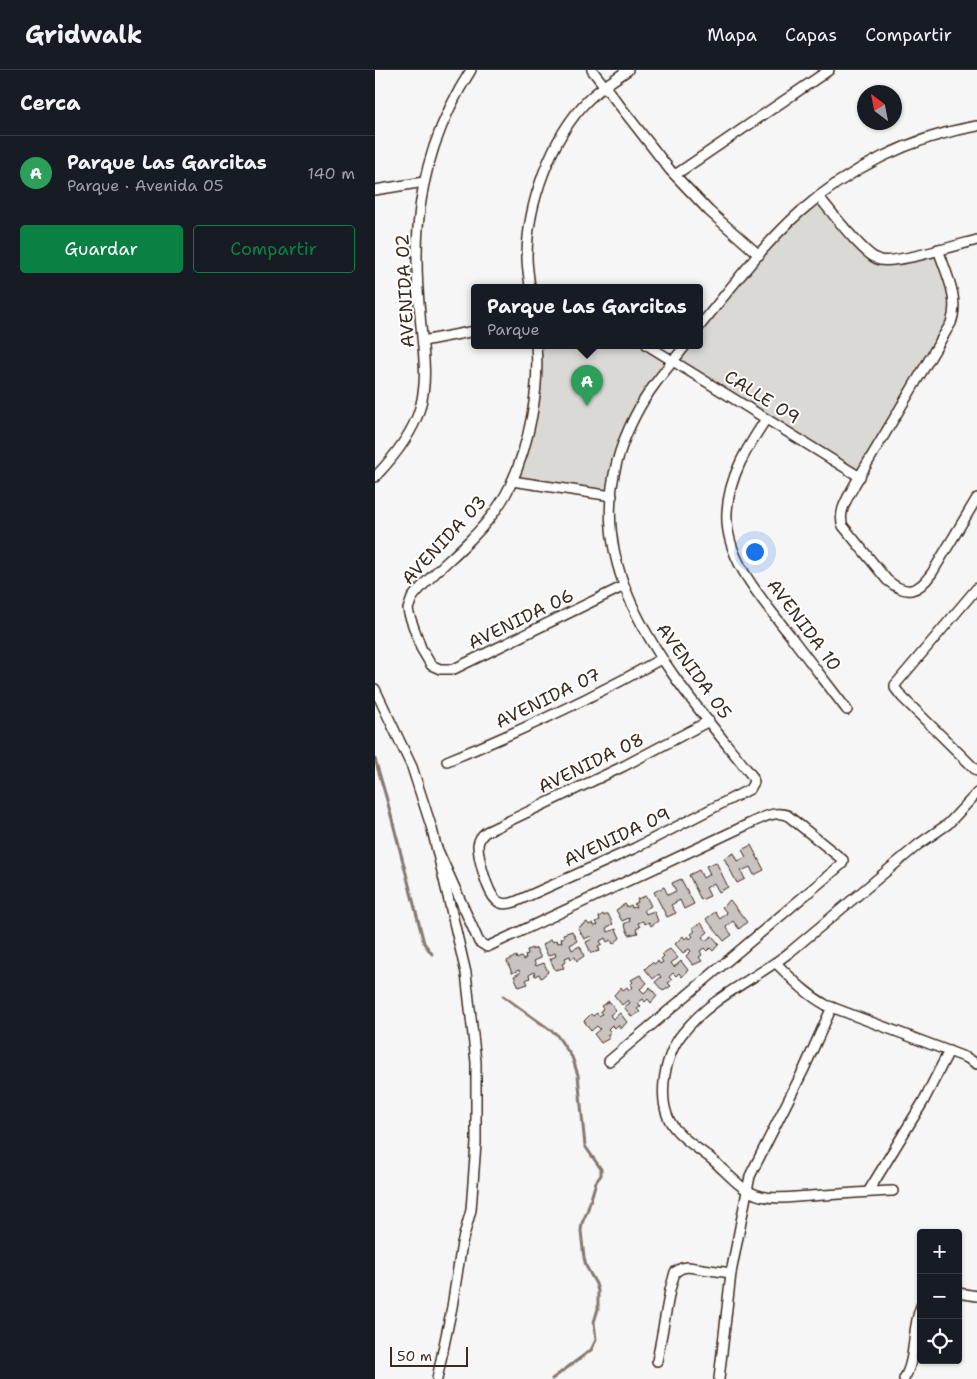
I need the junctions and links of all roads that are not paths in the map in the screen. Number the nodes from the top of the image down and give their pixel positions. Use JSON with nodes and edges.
{"nodes":[{"id":1,"x":471,"y":70,"type":"edge"},
{"id":2,"x":592,"y":70,"type":"edge"},
{"id":3,"x":628,"y":70,"type":"edge"},
{"id":4,"x":829,"y":70,"type":"edge"},
{"id":5,"x":605,"y":86,"type":"junction"},
{"id":6,"x":977,"y":126,"type":"edge"},
{"id":7,"x":675,"y":175,"type":"junction"},
{"id":8,"x":424,"y":182,"type":"junction"},
{"id":9,"x":375,"y":190,"type":"edge"},
{"id":10,"x":819,"y":197,"type":"junction"},
{"id":11,"x":977,"y":240,"type":"edge"},
{"id":12,"x":938,"y":250,"type":"junction"},
{"id":13,"x":759,"y":255,"type":"junction"},
{"id":14,"x":530,"y":284,"type":"edge"},
{"id":15,"x":703,"y":322,"type":"edge"},
{"id":16,"x":471,"y":332,"type":"edge"},
{"id":17,"x":423,"y":341,"type":"junction"},
{"id":18,"x":537,"y":349,"type":"edge"},
{"id":19,"x":654,"y":349,"type":"edge"},
{"id":20,"x":683,"y":349,"type":"edge"},
{"id":21,"x":673,"y":361,"type":"junction"},
{"id":22,"x":766,"y":419,"type":"junction"},
{"id":23,"x":375,"y":477,"type":"edge"},
{"id":24,"x":859,"y":477,"type":"junction"},
{"id":25,"x":512,"y":481,"type":"junction"},
{"id":26,"x":612,"y":496,"type":"junction"},
{"id":27,"x":977,"y":498,"type":"edge"},
{"id":28,"x":624,"y":586,"type":"junction"},
{"id":29,"x":977,"y":588,"type":"edge"},
{"id":30,"x":661,"y":659,"type":"junction"},
{"id":31,"x":431,"y":665,"type":"joint"},
{"id":32,"x":375,"y":689,"type":"edge"},
{"id":33,"x":847,"y":710,"type":"dead end"},
{"id":34,"x":709,"y":721,"type":"junction"},
{"id":35,"x":447,"y":761,"type":"dead end"},
{"id":36,"x":977,"y":771,"type":"edge"},
{"id":37,"x":751,"y":789,"type":"joint"},
{"id":38,"x":977,"y":793,"type":"edge"},
{"id":39,"x":437,"y":848,"type":"junction"},
{"id":40,"x":495,"y":900,"type":"joint"},
{"id":41,"x":776,"y":963,"type":"junction"},
{"id":42,"x":832,"y":1007,"type":"junction"},
{"id":43,"x":949,"y":1051,"type":"junction"},
{"id":44,"x":609,"y":1061,"type":"dead end"},
{"id":45,"x":977,"y":1064,"type":"edge"},
{"id":46,"x":747,"y":1190,"type":"junction"},
{"id":47,"x":893,"y":1190,"type":"dead end"},
{"id":48,"x":868,"y":1192,"type":"junction"},
{"id":49,"x":731,"y":1273,"type":"junction"},
{"id":50,"x":962,"y":1294,"type":"edge"},
{"id":51,"x":977,"y":1296,"type":"edge"},
{"id":52,"x":918,"y":1319,"type":"edge"},
{"id":53,"x":657,"y":1361,"type":"dead end"},
{"id":54,"x":437,"y":1379,"type":"edge"},
{"id":55,"x":719,"y":1379,"type":"edge"},
{"id":56,"x":903,"y":1379,"type":"edge"}],
"edges":[{"from":1,"to":8,"type":"street","name":"AVENIDA 02"},
{"from":2,"to":5,"type":"street"},
{"from":3,"to":5,"type":"street"},
{"from":4,"to":7,"type":"street"},
{"from":5,"to":7,"type":"street"},
{"from":5,"to":14,"type":"street"},
{"from":6,"to":10,"type":"street"},
{"from":7,"to":13,"type":"street"},
{"from":8,"to":9,"type":"street"},
{"from":8,"to":17,"type":"street","name":"AVENIDA 02"},
{"from":10,"to":12,"type":"street"},
{"from":10,"to":13,"type":"street"},
{"from":11,"to":12,"type":"street"},
{"from":12,"to":24,"type":"street"},
{"from":13,"to":15,"type":"street"},
{"from":16,"to":17,"type":"street"},
{"from":17,"to":23,"type":"street","name":"AVENIDA 02"},
{"from":18,"to":25,"type":"street","name":"AVENIDA 03"},
{"from":19,"to":21,"type":"street","name":"CALLE 09"},
{"from":20,"to":21,"type":"street","name":"AVENIDA 05"},
{"from":21,"to":22,"type":"street","name":"CALLE 09"},
{"from":21,"to":26,"type":"street","name":"AVENIDA 05"},
{"from":22,"to":24,"type":"street","name":"CALLE 09"},
{"from":22,"to":33,"type":"street","name":"AVENIDA 10"},
{"from":24,"to":27,"type":"street"},
{"from":25,"to":26,"type":"street"},
{"from":25,"to":31,"type":"street","name":"AVENIDA 03"},
{"from":26,"to":28,"type":"street","name":"AVENIDA 05"},
{"from":28,"to":30,"type":"street","name":"AVENIDA 05"},
{"from":28,"to":31,"type":"street","name":"AVENIDA 06"},
{"from":29,"to":36,"type":"street"},
{"from":30,"to":34,"type":"street","name":"AVENIDA 05"},
{"from":30,"to":35,"type":"street","name":"AVENIDA 07"},
{"from":32,"to":39,"type":"street"},
{"from":34,"to":37,"type":"street","name":"AVENIDA 05"},
{"from":34,"to":40,"type":"street","name":"AVENIDA 08"},
{"from":37,"to":40,"type":"street","name":"AVENIDA 09"},
{"from":38,"to":41,"type":"street"},
{"from":39,"to":44,"type":"street"},
{"from":39,"to":54,"type":"street"},
{"from":41,"to":42,"type":"street"},
{"from":41,"to":46,"type":"street"},
{"from":42,"to":43,"type":"street"},
{"from":42,"to":46,"type":"street"},
{"from":43,"to":45,"type":"street"},
{"from":43,"to":48,"type":"street"},
{"from":46,"to":48,"type":"street"},
{"from":46,"to":49,"type":"street"},
{"from":47,"to":48,"type":"street"},
{"from":49,"to":53,"type":"street"},
{"from":49,"to":55,"type":"street"},
{"from":50,"to":51,"type":"street"},
{"from":52,"to":56,"type":"street"}]}
